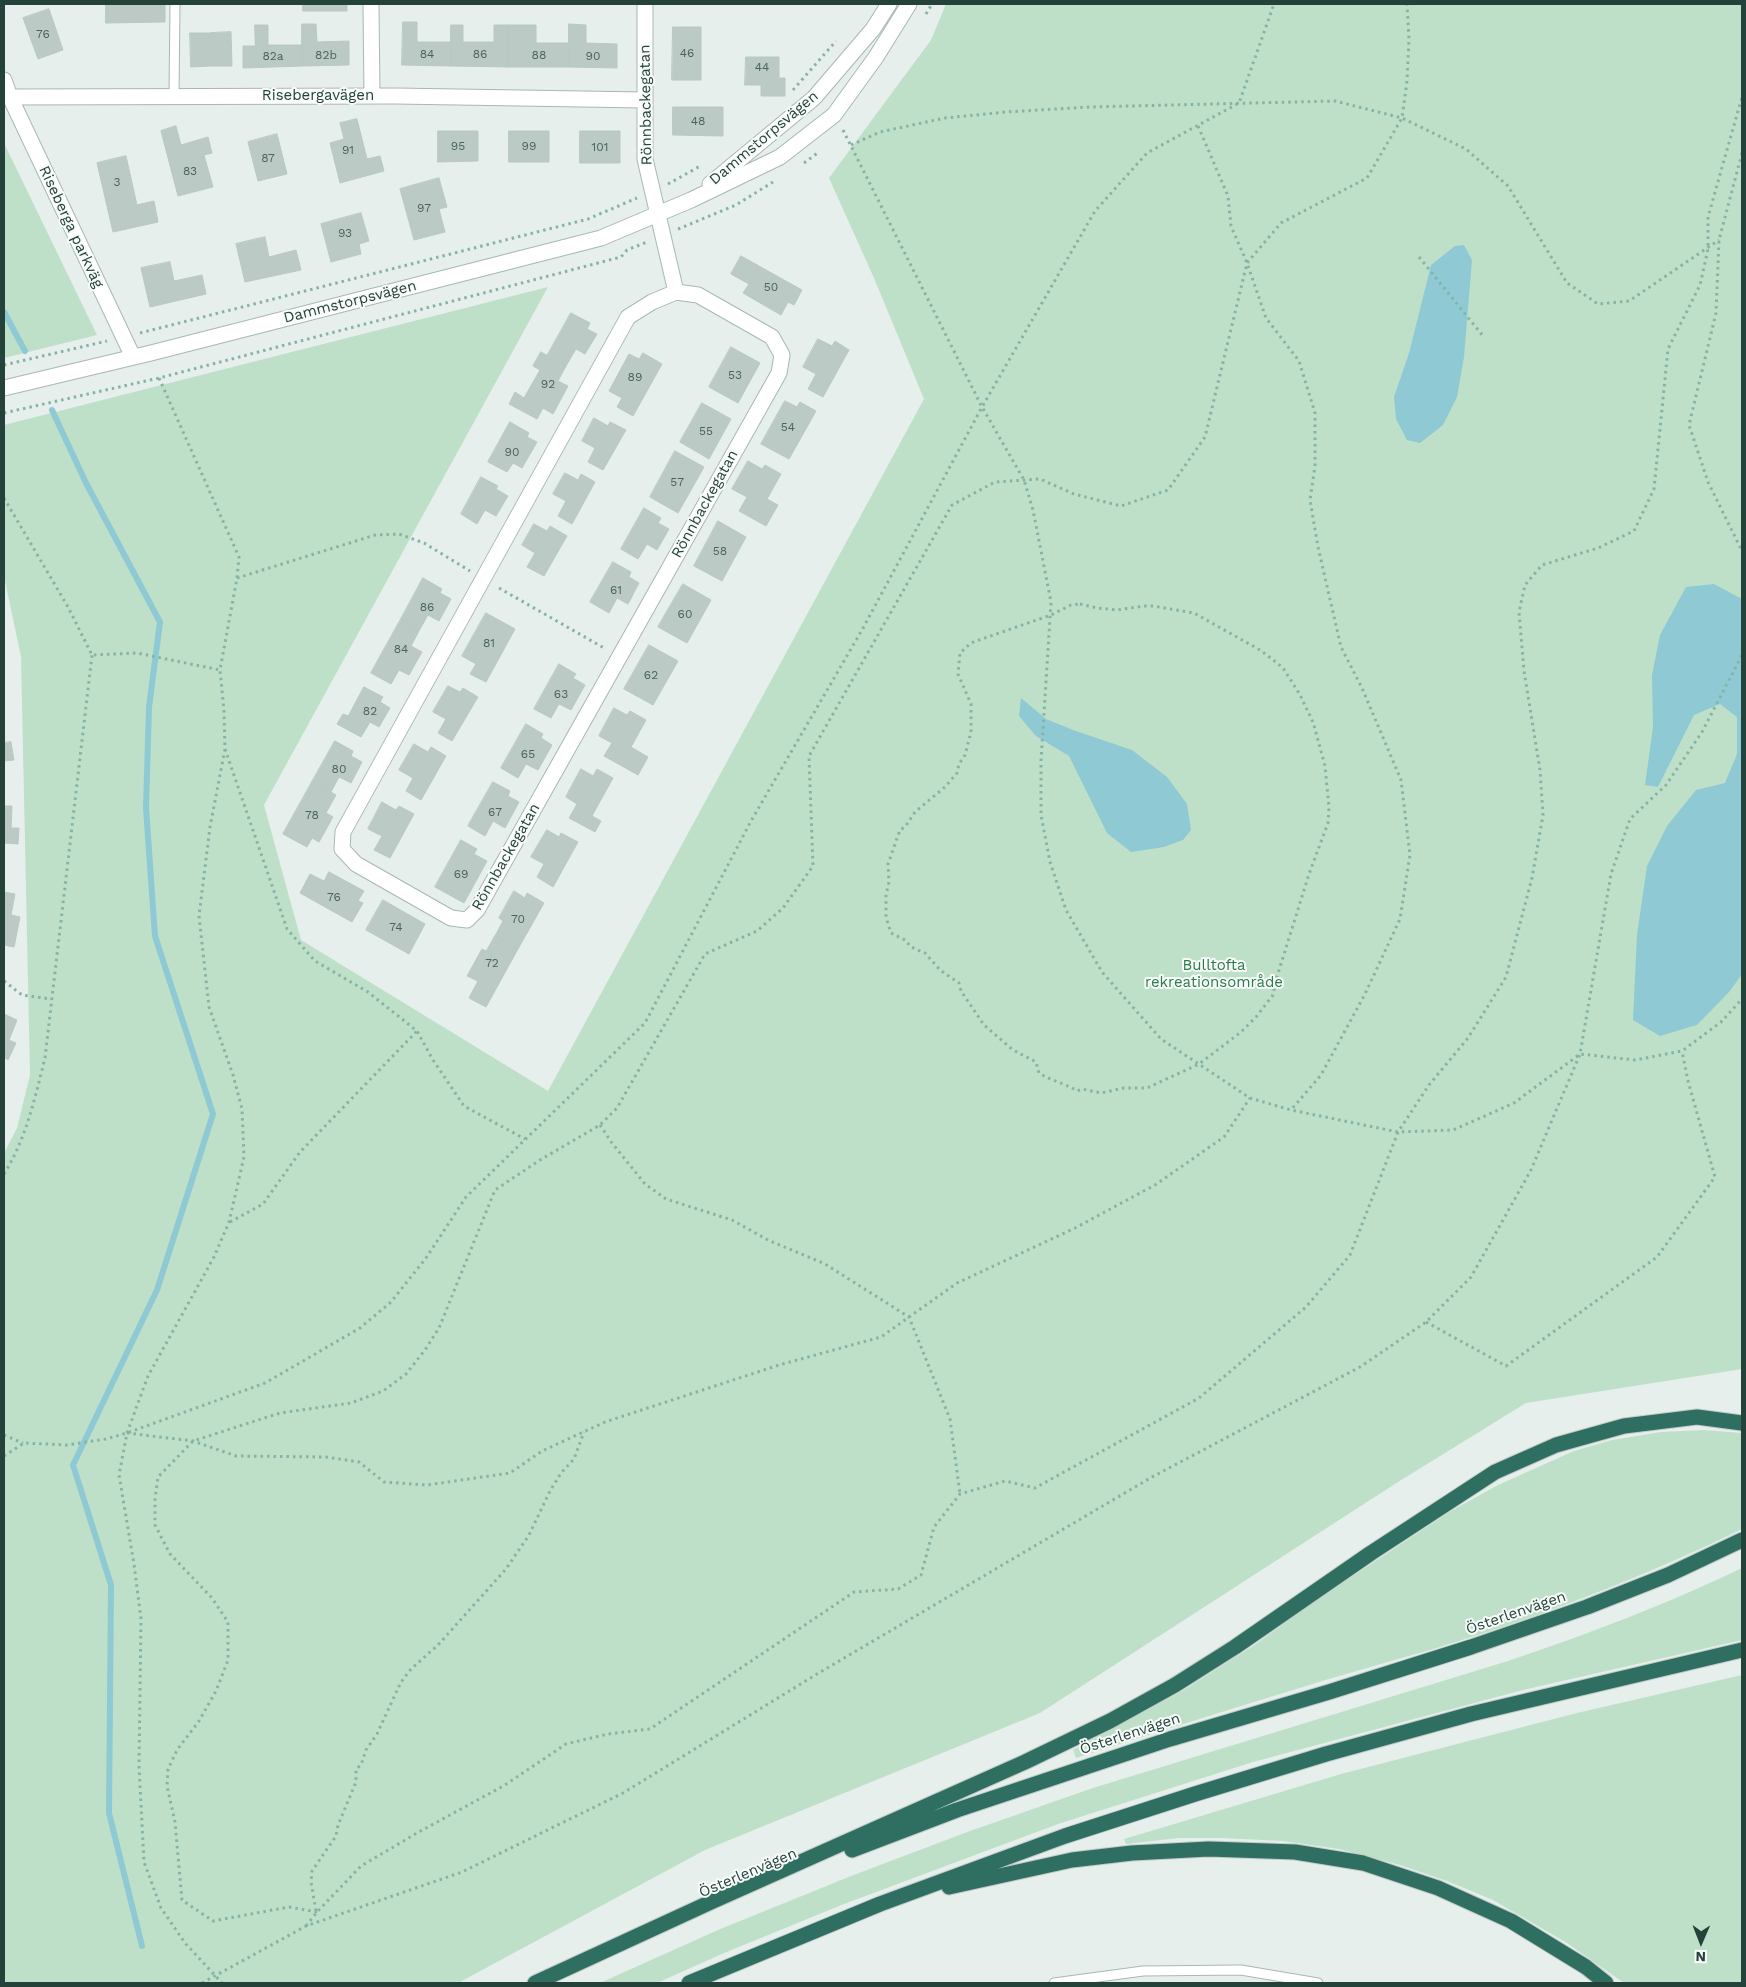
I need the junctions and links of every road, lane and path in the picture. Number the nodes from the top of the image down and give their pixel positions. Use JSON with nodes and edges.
{"nodes":[{"id":1,"x":175,"y":4,"type":"edge"},
{"id":2,"x":371,"y":4,"type":"edge"},
{"id":3,"x":645,"y":4,"type":"edge"},
{"id":4,"x":889,"y":4,"type":"edge"},
{"id":5,"x":909,"y":4,"type":"edge"},
{"id":6,"x":1274,"y":4,"type":"edge"},
{"id":7,"x":1407,"y":4,"type":"edge"},
{"id":8,"x":837,"y":40,"type":"dead end"},
{"id":9,"x":4,"y":80,"type":"edge"},
{"id":10,"x":174,"y":96,"type":"junction"},
{"id":11,"x":372,"y":96,"type":"junction"},
{"id":12,"x":10,"y":97,"type":"junction"},
{"id":13,"x":788,"y":97,"type":"dead end"},
{"id":14,"x":1742,"y":98,"type":"edge"},
{"id":15,"x":644,"y":100,"type":"junction"},
{"id":16,"x":1239,"y":103,"type":"junction"},
{"id":17,"x":1402,"y":118,"type":"junction"},
{"id":18,"x":1198,"y":126,"type":"junction"},
{"id":19,"x":1742,"y":153,"type":"edge"},
{"id":20,"x":707,"y":162,"type":"dead end"},
{"id":21,"x":653,"y":192,"type":"junction"},
{"id":22,"x":691,"y":200,"type":"junction"},
{"id":23,"x":658,"y":214,"type":"junction"},
{"id":24,"x":1719,"y":240,"type":"junction"},
{"id":25,"x":1708,"y":249,"type":"junction"},
{"id":26,"x":1419,"y":257,"type":"dead end"},
{"id":27,"x":1247,"y":263,"type":"junction"},
{"id":28,"x":676,"y":292,"type":"junction"},
{"id":29,"x":1483,"y":336,"type":"dead end"},
{"id":30,"x":124,"y":337,"type":"junction"},
{"id":31,"x":133,"y":357,"type":"junction"},
{"id":32,"x":4,"y":365,"type":"edge"},
{"id":33,"x":4,"y":388,"type":"edge"},
{"id":34,"x":982,"y":407,"type":"junction"},
{"id":35,"x":4,"y":413,"type":"edge"},
{"id":36,"x":1024,"y":480,"type":"junction"},
{"id":37,"x":4,"y":498,"type":"edge"},
{"id":38,"x":1742,"y":551,"type":"edge"},
{"id":39,"x":237,"y":578,"type":"junction"},
{"id":40,"x":482,"y":579,"type":"junction"},
{"id":41,"x":1050,"y":615,"type":"junction"},
{"id":42,"x":92,"y":655,"type":"junction"},
{"id":43,"x":1742,"y":655,"type":"edge"},
{"id":44,"x":620,"y":657,"type":"junction"},
{"id":45,"x":220,"y":670,"type":"junction"},
{"id":46,"x":224,"y":749,"type":"junction"},
{"id":47,"x":4,"y":981,"type":"edge"},
{"id":48,"x":51,"y":998,"type":"junction"},
{"id":49,"x":1742,"y":999,"type":"edge"},
{"id":50,"x":417,"y":1031,"type":"junction"},
{"id":51,"x":1682,"y":1051,"type":"junction"},
{"id":52,"x":1580,"y":1054,"type":"junction"},
{"id":53,"x":1199,"y":1064,"type":"junction"},
{"id":54,"x":1250,"y":1098,"type":"junction"},
{"id":55,"x":1291,"y":1110,"type":"junction"},
{"id":56,"x":600,"y":1125,"type":"junction"},
{"id":57,"x":1398,"y":1132,"type":"junction"},
{"id":58,"x":526,"y":1139,"type":"junction"},
{"id":59,"x":4,"y":1174,"type":"edge"},
{"id":60,"x":229,"y":1222,"type":"junction"},
{"id":61,"x":909,"y":1317,"type":"junction"},
{"id":62,"x":1426,"y":1322,"type":"junction"},
{"id":63,"x":1742,"y":1423,"type":"edge"},
{"id":64,"x":584,"y":1431,"type":"junction"},
{"id":65,"x":127,"y":1433,"type":"junction"},
{"id":66,"x":4,"y":1435,"type":"edge"},
{"id":67,"x":192,"y":1441,"type":"junction"},
{"id":68,"x":24,"y":1443,"type":"junction"},
{"id":69,"x":4,"y":1456,"type":"edge"},
{"id":70,"x":960,"y":1494,"type":"junction"},
{"id":71,"x":1742,"y":1540,"type":"edge"},
{"id":72,"x":1742,"y":1650,"type":"edge"},
{"id":73,"x":880,"y":1904,"type":"junction"},
{"id":74,"x":316,"y":1912,"type":"junction"},
{"id":75,"x":306,"y":1926,"type":"junction"},
{"id":76,"x":214,"y":1976,"type":"junction"},
{"id":77,"x":202,"y":1983,"type":"edge"},
{"id":78,"x":222,"y":1983,"type":"edge"},
{"id":79,"x":536,"y":1983,"type":"edge"},
{"id":80,"x":688,"y":1983,"type":"edge"},
{"id":81,"x":1054,"y":1983,"type":"edge"},
{"id":82,"x":1318,"y":1983,"type":"edge"},
{"id":83,"x":1606,"y":1983,"type":"edge"}],
"edges":[{"from":1,"to":10,"type":"lane"},
{"from":2,"to":11,"type":"street"},
{"from":3,"to":15,"type":"street","name":"Rönnbackegatan"},
{"from":4,"to":22,"type":"street","name":"Dammstorpsvägen"},
{"from":5,"to":22,"type":"street","name":"Dammstorpsvägen"},
{"from":6,"to":16,"type":"path"},
{"from":7,"to":17,"type":"path"},
{"from":8,"to":13,"type":"path"},
{"from":9,"to":12,"type":"street"},
{"from":10,"to":11,"type":"street","name":"Risebergavägen"},
{"from":10,"to":12,"type":"street","name":"Risebergavägen"},
{"from":11,"to":15,"type":"street","name":"Risebergavägen"},
{"from":12,"to":30,"type":"street","name":"Riseberga parkväg"},
{"from":14,"to":25,"type":"path"},
{"from":15,"to":21,"type":"street","name":"Rönnbackegatan"},
{"from":16,"to":17,"type":"path"},
{"from":16,"to":18,"type":"path"},
{"from":16,"to":34,"type":"path"},
{"from":17,"to":25,"type":"path"},
{"from":17,"to":27,"type":"path"},
{"from":18,"to":27,"type":"path"},
{"from":18,"to":34,"type":"path"},
{"from":19,"to":24,"type":"path"},
{"from":20,"to":21,"type":"path"},
{"from":21,"to":23,"type":"street","name":"Rönnbackegatan"},
{"from":21,"to":30,"type":"path"},
{"from":22,"to":23,"type":"street","name":"Dammstorpsvägen"},
{"from":23,"to":28,"type":"street","name":"Rönnbackegatan"},
{"from":23,"to":31,"type":"street","name":"Dammstorpsvägen"},
{"from":24,"to":25,"type":"path"},
{"from":24,"to":38,"type":"path"},
{"from":25,"to":57,"type":"path"},
{"from":26,"to":29,"type":"path"},
{"from":27,"to":36,"type":"path"},
{"from":27,"to":55,"type":"path"},
{"from":28,"to":40,"type":"street","name":"Rönnbackegatan"},
{"from":28,"to":44,"type":"street","name":"Rönnbackegatan"},
{"from":30,"to":31,"type":"street","name":"Riseberga parkväg"},
{"from":30,"to":32,"type":"path"},
{"from":31,"to":33,"type":"street","name":"Dammstorpsvägen"},
{"from":34,"to":36,"type":"path"},
{"from":34,"to":58,"type":"path"},
{"from":35,"to":39,"type":"path"},
{"from":36,"to":41,"type":"path"},
{"from":36,"to":56,"type":"path"},
{"from":37,"to":42,"type":"path"},
{"from":39,"to":40,"type":"path"},
{"from":39,"to":45,"type":"path"},
{"from":40,"to":44,"type":"path"},
{"from":40,"to":44,"type":"street","name":"Rönnbackegatan"},
{"from":41,"to":53,"type":"path"},
{"from":41,"to":53,"type":"path"},
{"from":41,"to":53,"type":"path"},
{"from":42,"to":45,"type":"path"},
{"from":42,"to":48,"type":"path"},
{"from":43,"to":52,"type":"path"},
{"from":45,"to":46,"type":"path"},
{"from":46,"to":50,"type":"path"},
{"from":46,"to":60,"type":"path"},
{"from":47,"to":48,"type":"path"},
{"from":48,"to":59,"type":"path"},
{"from":49,"to":51,"type":"path"},
{"from":50,"to":58,"type":"path"},
{"from":50,"to":60,"type":"path"},
{"from":51,"to":52,"type":"path"},
{"from":51,"to":62,"type":"path"},
{"from":52,"to":57,"type":"path"},
{"from":52,"to":62,"type":"path"},
{"from":53,"to":54,"type":"path"},
{"from":54,"to":55,"type":"path"},
{"from":54,"to":61,"type":"path"},
{"from":55,"to":57,"type":"path"},
{"from":56,"to":61,"type":"path"},
{"from":56,"to":67,"type":"path"},
{"from":57,"to":70,"type":"path"},
{"from":58,"to":65,"type":"path"},
{"from":60,"to":65,"type":"path"},
{"from":61,"to":64,"type":"path"},
{"from":61,"to":70,"type":"path"},
{"from":62,"to":75,"type":"path"},
{"from":63,"to":79,"type":"highway"},
{"from":64,"to":67,"type":"path"},
{"from":64,"to":74,"type":"path"},
{"from":65,"to":67,"type":"path"},
{"from":65,"to":68,"type":"path"},
{"from":65,"to":76,"type":"path"},
{"from":66,"to":68,"type":"path"},
{"from":67,"to":74,"type":"path"},
{"from":68,"to":69,"type":"path"},
{"from":70,"to":74,"type":"path"},
{"from":71,"to":79,"type":"highway","name":"Österlenvägen"},
{"from":72,"to":73,"type":"highway"},
{"from":73,"to":80,"type":"highway"},
{"from":73,"to":83,"type":"highway"},
{"from":74,"to":75,"type":"path"},
{"from":75,"to":76,"type":"path"},
{"from":76,"to":77,"type":"path"},
{"from":76,"to":78,"type":"path"},
{"from":81,"to":82,"type":"lane"}]}
